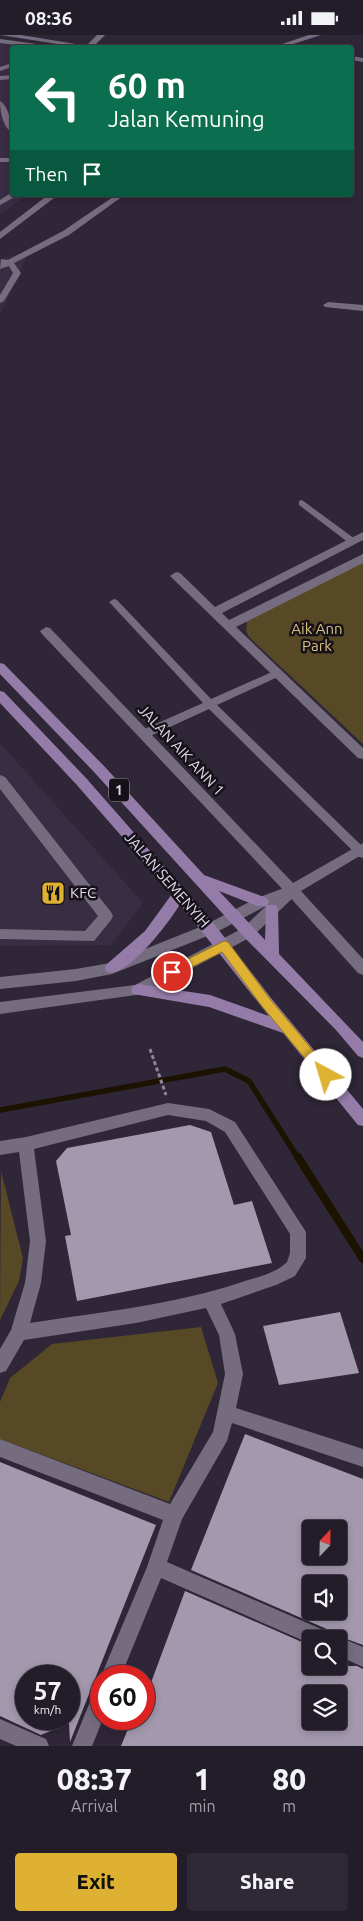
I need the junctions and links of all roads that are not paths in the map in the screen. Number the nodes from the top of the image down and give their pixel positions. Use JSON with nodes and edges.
{"nodes":[{"id":1,"x":4,"y":35,"type":"edge"},
{"id":2,"x":101,"y":35,"type":"edge"},
{"id":3,"x":317,"y":35,"type":"edge"},
{"id":4,"x":0,"y":41,"type":"edge"},
{"id":5,"x":288,"y":43,"type":"junction"},
{"id":6,"x":20,"y":45,"type":"edge"},
{"id":7,"x":75,"y":45,"type":"edge"},
{"id":8,"x":91,"y":45,"type":"edge"},
{"id":9,"x":282,"y":45,"type":"edge"},
{"id":10,"x":298,"y":45,"type":"edge"},
{"id":11,"x":0,"y":103,"type":"edge"},
{"id":12,"x":10,"y":120,"type":"edge"},
{"id":13,"x":51,"y":197,"type":"edge"},
{"id":14,"x":118,"y":197,"type":"edge"},
{"id":15,"x":11,"y":227,"type":"junction"},
{"id":16,"x":0,"y":231,"type":"edge"},
{"id":17,"x":0,"y":237,"type":"edge"},
{"id":18,"x":0,"y":251,"type":"edge"},
{"id":19,"x":6,"y":261,"type":"edge"},
{"id":20,"x":0,"y":267,"type":"edge"},
{"id":21,"x":0,"y":301,"type":"edge"},
{"id":22,"x":328,"y":305,"type":"dead end"},
{"id":23,"x":363,"y":308,"type":"edge"},
{"id":24,"x":302,"y":503,"type":"dead end"},
{"id":25,"x":358,"y":538,"type":"edge"},
{"id":26,"x":363,"y":558,"type":"edge"},
{"id":27,"x":176,"y":575,"type":"dead end"},
{"id":28,"x":114,"y":602,"type":"dead end"},
{"id":29,"x":214,"y":612,"type":"junction"},
{"id":30,"x":228,"y":626,"type":"junction"},
{"id":31,"x":46,"y":631,"type":"dead end"},
{"id":32,"x":0,"y":667,"type":"edge"},
{"id":33,"x":278,"y":673,"type":"junction"},
{"id":34,"x":0,"y":695,"type":"edge"},
{"id":35,"x":210,"y":705,"type":"junction"},
{"id":36,"x":144,"y":734,"type":"junction"},
{"id":37,"x":363,"y":755,"type":"edge"},
{"id":38,"x":0,"y":780,"type":"edge"},
{"id":39,"x":362,"y":851,"type":"edge"},
{"id":40,"x":201,"y":879,"type":"junction"},
{"id":41,"x":292,"y":890,"type":"junction"},
{"id":42,"x":179,"y":894,"type":"junction"},
{"id":43,"x":266,"y":905,"type":"junction"},
{"id":44,"x":234,"y":917,"type":"junction"},
{"id":45,"x":210,"y":929,"type":"junction"},
{"id":46,"x":248,"y":932,"type":"junction"},
{"id":47,"x":0,"y":934,"type":"edge"},
{"id":48,"x":224,"y":945,"type":"junction"},
{"id":49,"x":272,"y":955,"type":"junction"},
{"id":50,"x":112,"y":968,"type":"junction"},
{"id":51,"x":363,"y":969,"type":"edge"},
{"id":52,"x":0,"y":983,"type":"edge"},
{"id":53,"x":138,"y":990,"type":"junction"},
{"id":54,"x":0,"y":1008,"type":"edge"},
{"id":55,"x":288,"y":1029,"type":"junction"},
{"id":56,"x":363,"y":1052,"type":"edge"},
{"id":57,"x":363,"y":1120,"type":"edge"},
{"id":58,"x":26,"y":1144,"type":"junction"},
{"id":59,"x":0,"y":1148,"type":"edge"},
{"id":60,"x":211,"y":1301,"type":"junction"},
{"id":61,"x":19,"y":1333,"type":"junction"},
{"id":62,"x":0,"y":1365,"type":"edge"},
{"id":63,"x":226,"y":1413,"type":"junction"},
{"id":64,"x":0,"y":1449,"type":"edge"},
{"id":65,"x":363,"y":1458,"type":"edge"},
{"id":66,"x":174,"y":1515,"type":"junction"},
{"id":67,"x":156,"y":1567,"type":"junction"},
{"id":68,"x":302,"y":1631,"type":"edge"},
{"id":69,"x":347,"y":1650,"type":"edge"},
{"id":70,"x":363,"y":1657,"type":"edge"},
{"id":71,"x":116,"y":1665,"type":"edge"},
{"id":72,"x":90,"y":1726,"type":"edge"},
{"id":73,"x":0,"y":1729,"type":"edge"},
{"id":74,"x":38,"y":1746,"type":"edge"},
{"id":75,"x":82,"y":1746,"type":"edge"}],
"edges":[{"from":1,"to":7,"type":"street"},
{"from":2,"to":8,"type":"street"},
{"from":3,"to":5,"type":"street"},
{"from":4,"to":6,"type":"lane"},
{"from":5,"to":9,"type":"street"},
{"from":5,"to":10,"type":"street"},
{"from":11,"to":12,"type":"lane"},
{"from":13,"to":15,"type":"street"},
{"from":14,"to":19,"type":"lane"},
{"from":15,"to":16,"type":"street"},
{"from":15,"to":17,"type":"street"},
{"from":18,"to":19,"type":"lane"},
{"from":19,"to":20,"type":"lane"},
{"from":19,"to":21,"type":"lane"},
{"from":22,"to":23,"type":"street"},
{"from":24,"to":25,"type":"lane"},
{"from":25,"to":29,"type":"street"},
{"from":26,"to":30,"type":"street"},
{"from":27,"to":29,"type":"street"},
{"from":28,"to":35,"type":"lane"},
{"from":29,"to":30,"type":"street"},
{"from":30,"to":33,"type":"street"},
{"from":31,"to":36,"type":"street","name":"JALAN AIK ANN 1"},
{"from":32,"to":40,"type":"main road","name":"JALAN SEMENYIH","number":"1"},
{"from":33,"to":35,"type":"lane"},
{"from":33,"to":37,"type":"street"},
{"from":34,"to":42,"type":"main road","name":"JALAN SEMENYIH","number":"1"},
{"from":35,"to":36,"type":"lane"},
{"from":35,"to":39,"type":"lane"},
{"from":36,"to":41,"type":"street","name":"JALAN AIK ANN 1"},
{"from":38,"to":47,"type":"street"},
{"from":39,"to":41,"type":"street"},
{"from":40,"to":43,"type":"main road"},
{"from":40,"to":44,"type":"main road","name":"JALAN SEMENYIH","number":"1"},
{"from":41,"to":43,"type":"street"},
{"from":41,"to":51,"type":"street","name":"JALAN AIK ANN 1"},
{"from":42,"to":45,"type":"main road","name":"JALAN SEMENYIH","number":"1"},
{"from":42,"to":50,"type":"main road"},
{"from":43,"to":44,"type":"street"},
{"from":43,"to":46,"type":"street"},
{"from":43,"to":49,"type":"main road"},
{"from":44,"to":45,"type":"street"},
{"from":44,"to":46,"type":"main road","name":"JALAN SEMENYIH","number":"1"},
{"from":45,"to":48,"type":"main road","name":"JALAN SEMENYIH","number":"1"},
{"from":45,"to":50,"type":"street"},
{"from":46,"to":48,"type":"street"},
{"from":46,"to":49,"type":"main road","name":"JALAN SEMENYIH","number":"1"},
{"from":48,"to":53,"type":"street"},
{"from":48,"to":55,"type":"main road","name":"JALAN SEMENYIH","number":"1"},
{"from":49,"to":56,"type":"main road","name":"JALAN SEMENYIH","number":"1"},
{"from":50,"to":52,"type":"street"},
{"from":53,"to":54,"type":"street"},
{"from":53,"to":55,"type":"main road"},
{"from":55,"to":57,"type":"main road","name":"JALAN SEMENYIH","number":"1"},
{"from":58,"to":59,"type":"street"},
{"from":58,"to":60,"type":"street"},
{"from":58,"to":61,"type":"street"},
{"from":60,"to":61,"type":"street"},
{"from":60,"to":63,"type":"street"},
{"from":61,"to":62,"type":"street"},
{"from":63,"to":65,"type":"street"},
{"from":63,"to":66,"type":"street"},
{"from":64,"to":66,"type":"street"},
{"from":66,"to":67,"type":"street"},
{"from":67,"to":68,"type":"street"},
{"from":67,"to":71,"type":"street"},
{"from":69,"to":70,"type":"street"},
{"from":72,"to":75,"type":"street"},
{"from":73,"to":74,"type":"street"}]}
